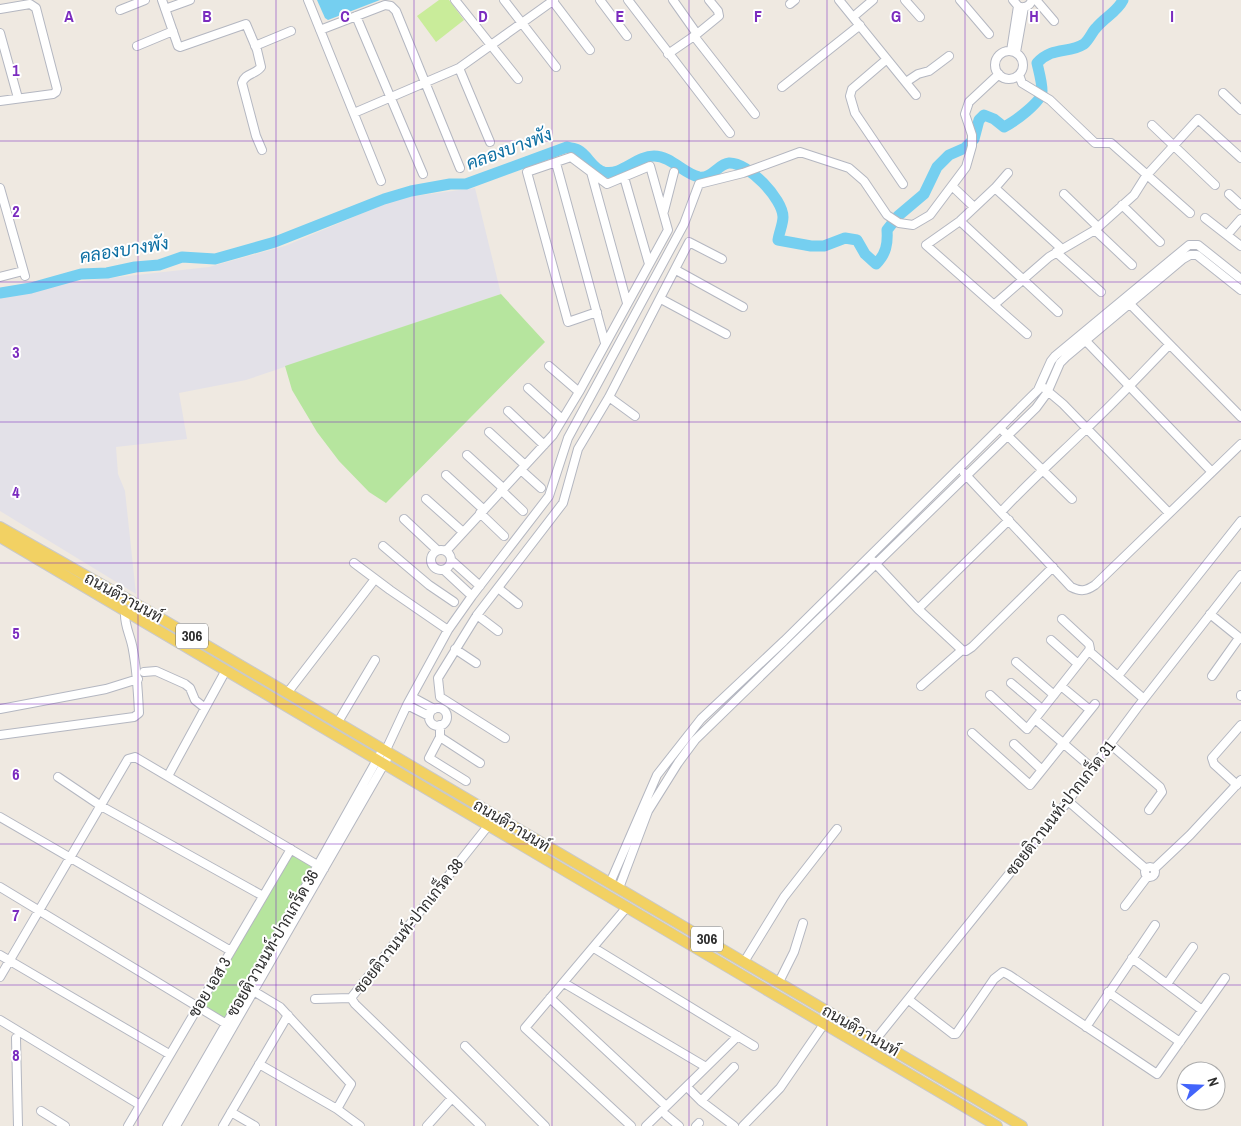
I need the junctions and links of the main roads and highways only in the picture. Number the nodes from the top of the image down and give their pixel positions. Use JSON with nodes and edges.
{"nodes":[{"id":1,"x":0,"y":527,"type":"edge"},
{"id":2,"x":0,"y":538,"type":"edge"},
{"id":3,"x":47,"y":560,"type":"junction"},
{"id":4,"x":617,"y":887,"type":"junction"},
{"id":5,"x":615,"y":900,"type":"junction"},
{"id":6,"x":876,"y":1039,"type":"junction"},
{"id":7,"x":869,"y":1051,"type":"junction"},
{"id":8,"x":997,"y":1126,"type":"edge"},
{"id":9,"x":1022,"y":1126,"type":"edge"}],
"edges":[{"from":1,"to":3,"type":"main road","name":"ถนนติวานนท์","number":"306"},
{"from":2,"to":3,"type":"main road","name":"ถนนติวานนท์","number":"306"},
{"from":3,"to":4,"type":"main road","name":"ถนนติวานนท์","number":"306"},
{"from":3,"to":5,"type":"main road","name":"ถนนติวานนท์","number":"306"},
{"from":4,"to":5,"type":"main road"},
{"from":4,"to":6,"type":"main road","name":"ถนนติวานนท์","number":"306"},
{"from":5,"to":7,"type":"main road","name":"ถนนติวานนท์","number":"306"},
{"from":6,"to":7,"type":"main road"},
{"from":6,"to":9,"type":"main road","name":"ถนนติวานนท์","number":"306"},
{"from":7,"to":8,"type":"main road","name":"ถนนติวานนท์","number":"306"}]}
